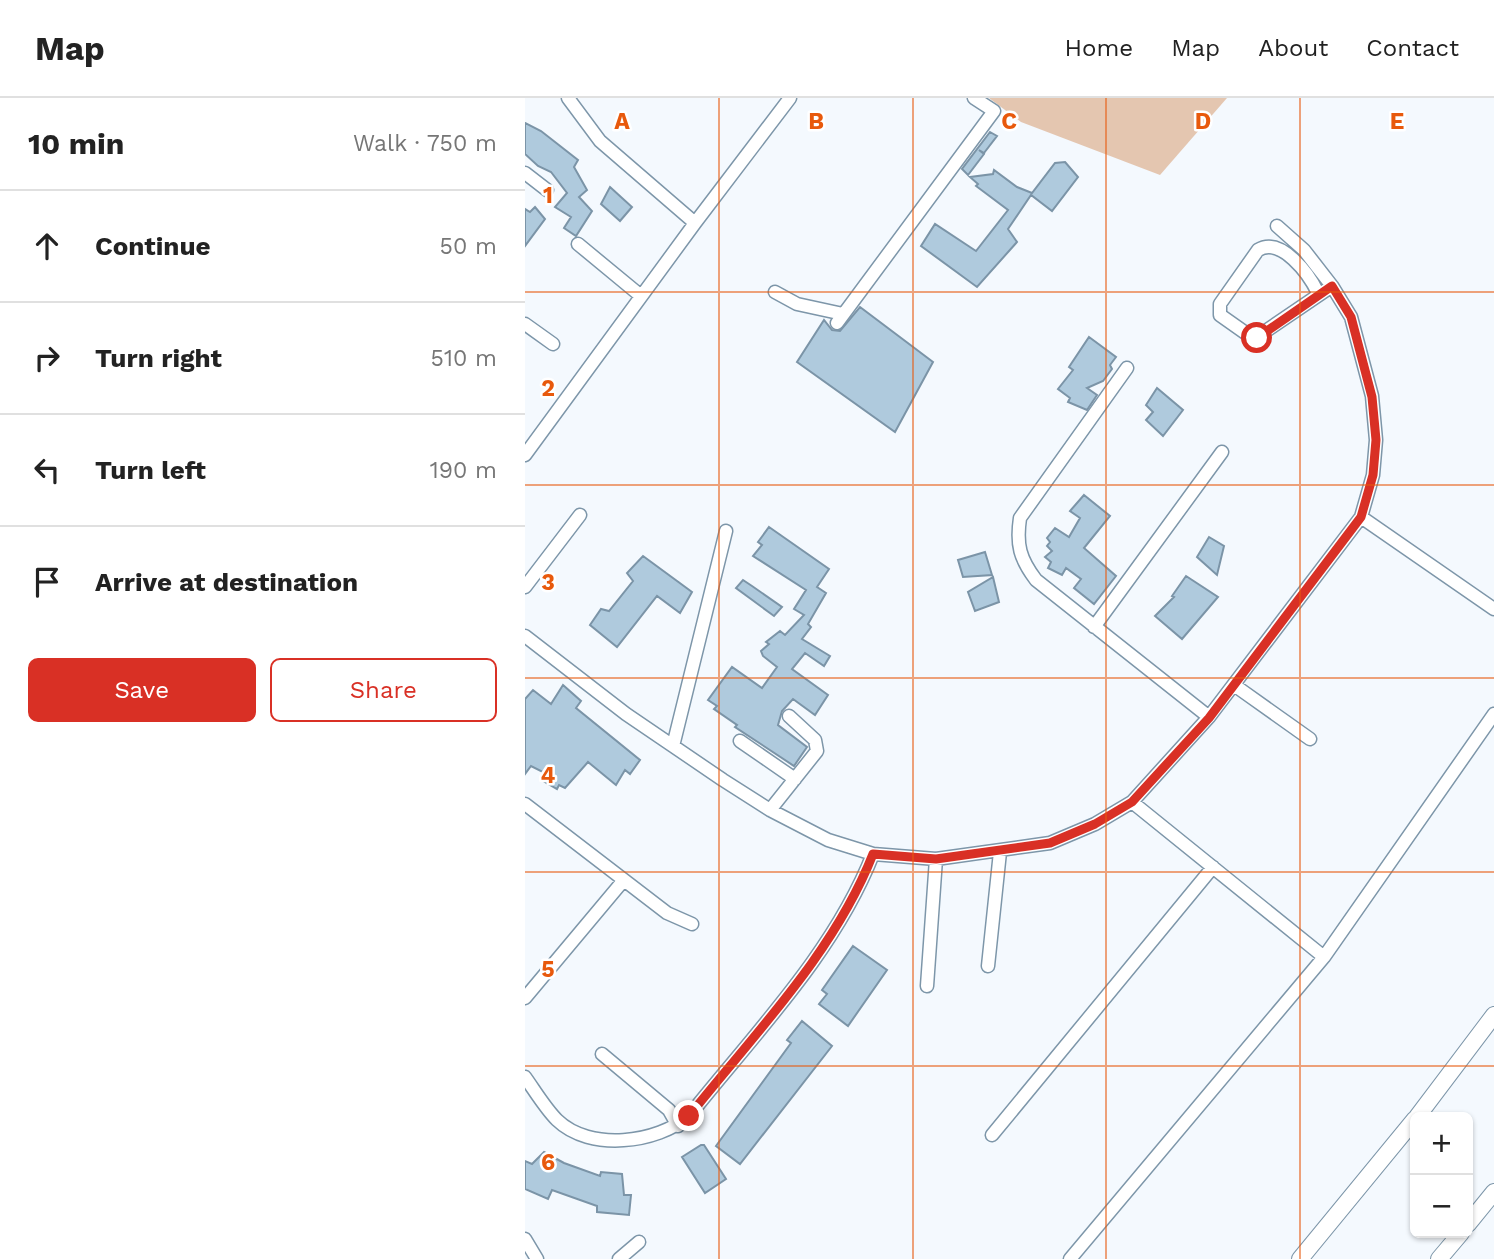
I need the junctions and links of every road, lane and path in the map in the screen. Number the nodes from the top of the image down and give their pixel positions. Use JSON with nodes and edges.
{"nodes":[{"id":1,"x":568,"y":98,"type":"edge"},
{"id":2,"x":790,"y":98,"type":"edge"},
{"id":3,"x":974,"y":98,"type":"edge"},
{"id":4,"x":525,"y":173,"type":"edge"},
{"id":5,"x":547,"y":190,"type":"dead end"},
{"id":6,"x":695,"y":223,"type":"junction"},
{"id":7,"x":1277,"y":226,"type":"dead end"},
{"id":8,"x":578,"y":244,"type":"dead end"},
{"id":9,"x":1332,"y":286,"type":"junction"},
{"id":10,"x":775,"y":292,"type":"dead end"},
{"id":11,"x":1318,"y":293,"type":"junction"},
{"id":12,"x":641,"y":296,"type":"junction"},
{"id":13,"x":525,"y":324,"type":"edge"},
{"id":14,"x":553,"y":344,"type":"dead end"},
{"id":15,"x":1127,"y":368,"type":"dead end"},
{"id":16,"x":1222,"y":452,"type":"dead end"},
{"id":17,"x":525,"y":455,"type":"edge"},
{"id":18,"x":580,"y":515,"type":"dead end"},
{"id":19,"x":1361,"y":517,"type":"junction"},
{"id":20,"x":726,"y":531,"type":"dead end"},
{"id":21,"x":525,"y":587,"type":"edge"},
{"id":22,"x":1494,"y":609,"type":"edge"},
{"id":23,"x":1094,"y":627,"type":"junction"},
{"id":24,"x":527,"y":643,"type":"edge"},
{"id":25,"x":1234,"y":685,"type":"junction"},
{"id":26,"x":1494,"y":714,"type":"edge"},
{"id":27,"x":789,"y":716,"type":"dead end"},
{"id":28,"x":1209,"y":718,"type":"junction"},
{"id":29,"x":1310,"y":739,"type":"dead end"},
{"id":30,"x":740,"y":741,"type":"dead end"},
{"id":31,"x":673,"y":746,"type":"junction"},
{"id":32,"x":795,"y":779,"type":"junction"},
{"id":33,"x":1132,"y":802,"type":"junction"},
{"id":34,"x":525,"y":804,"type":"edge"},
{"id":35,"x":770,"y":810,"type":"junction"},
{"id":36,"x":1000,"y":852,"type":"junction"},
{"id":37,"x":873,"y":854,"type":"junction"},
{"id":38,"x":936,"y":859,"type":"junction"},
{"id":39,"x":1213,"y":867,"type":"junction"},
{"id":40,"x":623,"y":881,"type":"junction"},
{"id":41,"x":692,"y":924,"type":"dead end"},
{"id":42,"x":1324,"y":957,"type":"junction"},
{"id":43,"x":988,"y":966,"type":"dead end"},
{"id":44,"x":927,"y":986,"type":"dead end"},
{"id":45,"x":525,"y":998,"type":"edge"},
{"id":46,"x":1494,"y":1015,"type":"edge"},
{"id":47,"x":602,"y":1054,"type":"dead end"},
{"id":48,"x":525,"y":1077,"type":"edge"},
{"id":49,"x":1421,"y":1112,"type":"edge"},
{"id":50,"x":1410,"y":1125,"type":"edge"},
{"id":51,"x":678,"y":1126,"type":"junction"},
{"id":52,"x":992,"y":1135,"type":"dead end"},
{"id":53,"x":1494,"y":1192,"type":"edge"},
{"id":54,"x":1473,"y":1218,"type":"edge"},
{"id":55,"x":1457,"y":1238,"type":"edge"},
{"id":56,"x":525,"y":1239,"type":"edge"},
{"id":57,"x":639,"y":1242,"type":"dead end"},
{"id":58,"x":537,"y":1259,"type":"edge"},
{"id":59,"x":619,"y":1259,"type":"edge"},
{"id":60,"x":1070,"y":1259,"type":"edge"},
{"id":61,"x":1300,"y":1259,"type":"edge"},
{"id":62,"x":1439,"y":1259,"type":"edge"}],
"edges":[{"from":1,"to":6,"type":"street"},
{"from":2,"to":6,"type":"street"},
{"from":3,"to":10,"type":"street"},
{"from":4,"to":5,"type":"street"},
{"from":6,"to":12,"type":"street"},
{"from":7,"to":9,"type":"street"},
{"from":8,"to":12,"type":"street"},
{"from":9,"to":11,"type":"street"},
{"from":9,"to":19,"type":"street"},
{"from":11,"to":11,"type":"street"},
{"from":12,"to":17,"type":"street"},
{"from":13,"to":14,"type":"street"},
{"from":15,"to":23,"type":"street"},
{"from":16,"to":23,"type":"street"},
{"from":18,"to":21,"type":"street"},
{"from":19,"to":22,"type":"street"},
{"from":19,"to":25,"type":"street"},
{"from":20,"to":31,"type":"street"},
{"from":23,"to":28,"type":"street"},
{"from":24,"to":31,"type":"street"},
{"from":25,"to":28,"type":"street"},
{"from":25,"to":29,"type":"street"},
{"from":26,"to":42,"type":"street"},
{"from":27,"to":32,"type":"street"},
{"from":28,"to":33,"type":"street"},
{"from":30,"to":32,"type":"street"},
{"from":31,"to":35,"type":"street"},
{"from":32,"to":35,"type":"street"},
{"from":33,"to":36,"type":"street"},
{"from":33,"to":39,"type":"street"},
{"from":34,"to":40,"type":"street"},
{"from":35,"to":37,"type":"street"},
{"from":36,"to":38,"type":"street"},
{"from":36,"to":43,"type":"street"},
{"from":37,"to":38,"type":"street"},
{"from":37,"to":51,"type":"street"},
{"from":38,"to":44,"type":"street"},
{"from":39,"to":42,"type":"street"},
{"from":39,"to":52,"type":"street"},
{"from":40,"to":41,"type":"street"},
{"from":40,"to":45,"type":"street"},
{"from":42,"to":60,"type":"street"},
{"from":46,"to":49,"type":"main road"},
{"from":47,"to":51,"type":"street"},
{"from":48,"to":51,"type":"street"},
{"from":50,"to":61,"type":"main road"},
{"from":53,"to":54,"type":"main road"},
{"from":55,"to":62,"type":"main road"},
{"from":56,"to":58,"type":"street"},
{"from":57,"to":59,"type":"street"}]}
